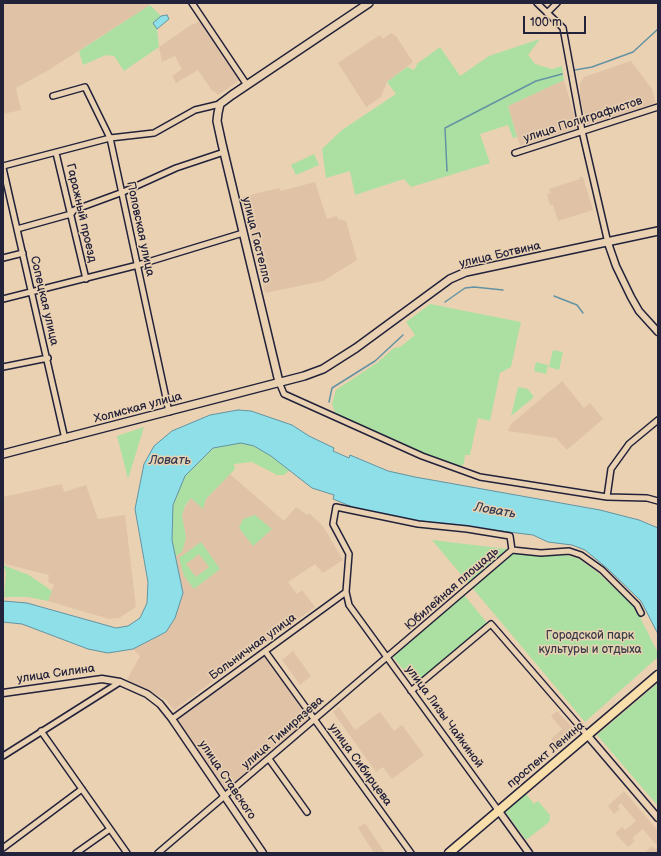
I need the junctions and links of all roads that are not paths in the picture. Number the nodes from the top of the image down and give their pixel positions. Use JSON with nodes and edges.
{"nodes":[{"id":1,"x":192,"y":3,"type":"edge"},
{"id":2,"x":369,"y":3,"type":"edge"},
{"id":3,"x":537,"y":3,"type":"edge"},
{"id":4,"x":557,"y":3,"type":"edge"},
{"id":5,"x":547,"y":13,"type":"junction"},
{"id":6,"x":247,"y":85,"type":"junction"},
{"id":7,"x":53,"y":96,"type":"dead end"},
{"id":8,"x":220,"y":104,"type":"junction"},
{"id":9,"x":658,"y":107,"type":"edge"},
{"id":10,"x":582,"y":131,"type":"junction"},
{"id":11,"x":110,"y":138,"type":"junction"},
{"id":12,"x":224,"y":152,"type":"junction"},
{"id":13,"x":56,"y":153,"type":"junction"},
{"id":14,"x":515,"y":153,"type":"dead end"},
{"id":15,"x":3,"y":167,"type":"edge"},
{"id":16,"x":123,"y":192,"type":"junction"},
{"id":17,"x":71,"y":214,"type":"junction"},
{"id":18,"x":17,"y":229,"type":"junction"},
{"id":19,"x":658,"y":231,"type":"edge"},
{"id":20,"x":243,"y":233,"type":"junction"},
{"id":21,"x":608,"y":243,"type":"junction"},
{"id":22,"x":23,"y":254,"type":"junction"},
{"id":23,"x":3,"y":258,"type":"edge"},
{"id":24,"x":138,"y":265,"type":"junction"},
{"id":25,"x":86,"y":279,"type":"junction"},
{"id":26,"x":32,"y":292,"type":"junction"},
{"id":27,"x":3,"y":299,"type":"edge"},
{"id":28,"x":658,"y":332,"type":"edge"},
{"id":29,"x":48,"y":358,"type":"junction"},
{"id":30,"x":3,"y":367,"type":"edge"},
{"id":31,"x":279,"y":382,"type":"junction"},
{"id":32,"x":169,"y":412,"type":"junction"},
{"id":33,"x":658,"y":420,"type":"edge"},
{"id":34,"x":66,"y":439,"type":"junction"},
{"id":35,"x":3,"y":454,"type":"edge"},
{"id":36,"x":607,"y":497,"type":"junction"},
{"id":37,"x":658,"y":501,"type":"edge"},
{"id":38,"x":512,"y":550,"type":"junction"},
{"id":39,"x":346,"y":592,"type":"junction"},
{"id":40,"x":641,"y":613,"type":"dead end"},
{"id":41,"x":404,"y":644,"type":"joint"},
{"id":42,"x":265,"y":651,"type":"junction"},
{"id":43,"x":387,"y":658,"type":"junction"},
{"id":44,"x":658,"y":676,"type":"edge"},
{"id":45,"x":120,"y":682,"type":"junction"},
{"id":46,"x":411,"y":691,"type":"junction"},
{"id":47,"x":3,"y":693,"type":"edge"},
{"id":48,"x":172,"y":719,"type":"junction"},
{"id":49,"x":314,"y":720,"type":"junction"},
{"id":50,"x":41,"y":731,"type":"junction"},
{"id":51,"x":588,"y":736,"type":"junction"},
{"id":52,"x":3,"y":756,"type":"edge"},
{"id":53,"x":269,"y":759,"type":"junction"},
{"id":54,"x":82,"y":789,"type":"junction"},
{"id":55,"x":225,"y":796,"type":"junction"},
{"id":56,"x":498,"y":810,"type":"junction"},
{"id":57,"x":307,"y":812,"type":"dead end"},
{"id":58,"x":658,"y":818,"type":"edge"},
{"id":59,"x":110,"y":829,"type":"junction"},
{"id":60,"x":3,"y":848,"type":"edge"},
{"id":61,"x":76,"y":853,"type":"edge"},
{"id":62,"x":127,"y":853,"type":"edge"},
{"id":63,"x":158,"y":853,"type":"edge"},
{"id":64,"x":263,"y":853,"type":"edge"},
{"id":65,"x":411,"y":853,"type":"edge"},
{"id":66,"x":449,"y":853,"type":"edge"},
{"id":67,"x":529,"y":853,"type":"edge"}],
"edges":[{"from":1,"to":6,"type":"street"},
{"from":2,"to":6,"type":"main road"},
{"from":3,"to":5,"type":"street"},
{"from":4,"to":5,"type":"street"},
{"from":5,"to":10,"type":"street"},
{"from":6,"to":8,"type":"main road"},
{"from":7,"to":11,"type":"street","name":"Половская улица"},
{"from":8,"to":11,"type":"street"},
{"from":8,"to":12,"type":"main road","name":"улица Гастелло"},
{"from":9,"to":10,"type":"street","name":"улица Полиграфистов"},
{"from":10,"to":14,"type":"street","name":"улица Полиграфистов"},
{"from":10,"to":21,"type":"street"},
{"from":11,"to":13,"type":"street"},
{"from":11,"to":16,"type":"street","name":"Половская улица"},
{"from":12,"to":16,"type":"street"},
{"from":12,"to":20,"type":"main road","name":"улица Гастелло"},
{"from":13,"to":15,"type":"street"},
{"from":13,"to":17,"type":"street","name":"Гаражный проезд"},
{"from":15,"to":18,"type":"street","name":"Сопецкая улица"},
{"from":16,"to":17,"type":"street"},
{"from":16,"to":24,"type":"street","name":"Половская улица"},
{"from":17,"to":18,"type":"street"},
{"from":17,"to":25,"type":"street","name":"Гаражный проезд"},
{"from":18,"to":22,"type":"street","name":"Сопецкая улица"},
{"from":19,"to":21,"type":"main road","name":"улица Ботвина"},
{"from":20,"to":24,"type":"street"},
{"from":20,"to":31,"type":"main road","name":"улица Гастелло"},
{"from":21,"to":28,"type":"street"},
{"from":21,"to":31,"type":"main road","name":"улица Ботвина"},
{"from":22,"to":23,"type":"street"},
{"from":22,"to":26,"type":"street","name":"Сопецкая улица"},
{"from":24,"to":25,"type":"street"},
{"from":24,"to":32,"type":"street","name":"Половская улица"},
{"from":25,"to":26,"type":"street"},
{"from":26,"to":27,"type":"street"},
{"from":26,"to":29,"type":"street","name":"Сопецкая улица"},
{"from":29,"to":30,"type":"street"},
{"from":29,"to":34,"type":"street","name":"Сопецкая улица"},
{"from":31,"to":32,"type":"main road","name":"Холмская улица"},
{"from":31,"to":36,"type":"street"},
{"from":32,"to":34,"type":"main road","name":"Холмская улица"},
{"from":33,"to":36,"type":"street"},
{"from":34,"to":35,"type":"main road","name":"Холмская улица"},
{"from":36,"to":37,"type":"street"},
{"from":38,"to":39,"type":"street"},
{"from":38,"to":40,"type":"street"},
{"from":38,"to":41,"type":"street","name":"Юбилейная площадь"},
{"from":39,"to":42,"type":"street","name":"Больничная улица"},
{"from":39,"to":43,"type":"street","name":"улица Лизы Чайкиной"},
{"from":41,"to":43,"type":"street","name":"улица Тимирязева"},
{"from":42,"to":48,"type":"street","name":"Больничная улица"},
{"from":42,"to":49,"type":"street","name":"улица Сибирцева"},
{"from":43,"to":46,"type":"street","name":"улица Лизы Чайкиной"},
{"from":43,"to":49,"type":"street","name":"улица Тимирязева"},
{"from":44,"to":51,"type":"main road","name":"проспект Ленина"},
{"from":45,"to":47,"type":"street","name":"улица Силина"},
{"from":45,"to":48,"type":"street","name":"улица Силина"},
{"from":45,"to":50,"type":"street"},
{"from":46,"to":51,"type":"street"},
{"from":46,"to":56,"type":"street","name":"улица Лизы Чайкиной"},
{"from":48,"to":55,"type":"street","name":"улица Ставского"},
{"from":49,"to":53,"type":"street","name":"улица Тимирязева"},
{"from":49,"to":65,"type":"street","name":"улица Сибирцева"},
{"from":50,"to":52,"type":"street"},
{"from":50,"to":54,"type":"street"},
{"from":51,"to":56,"type":"main road","name":"проспект Ленина"},
{"from":51,"to":58,"type":"street"},
{"from":53,"to":55,"type":"street","name":"улица Тимирязева"},
{"from":53,"to":57,"type":"street"},
{"from":54,"to":59,"type":"street"},
{"from":54,"to":60,"type":"street"},
{"from":55,"to":63,"type":"street","name":"улица Тимирязева"},
{"from":55,"to":64,"type":"street","name":"улица Ставского"},
{"from":56,"to":66,"type":"main road","name":"проспект Ленина"},
{"from":56,"to":67,"type":"street","name":"улица Лизы Чайкиной"},
{"from":59,"to":61,"type":"street"},
{"from":59,"to":62,"type":"street"}]}
